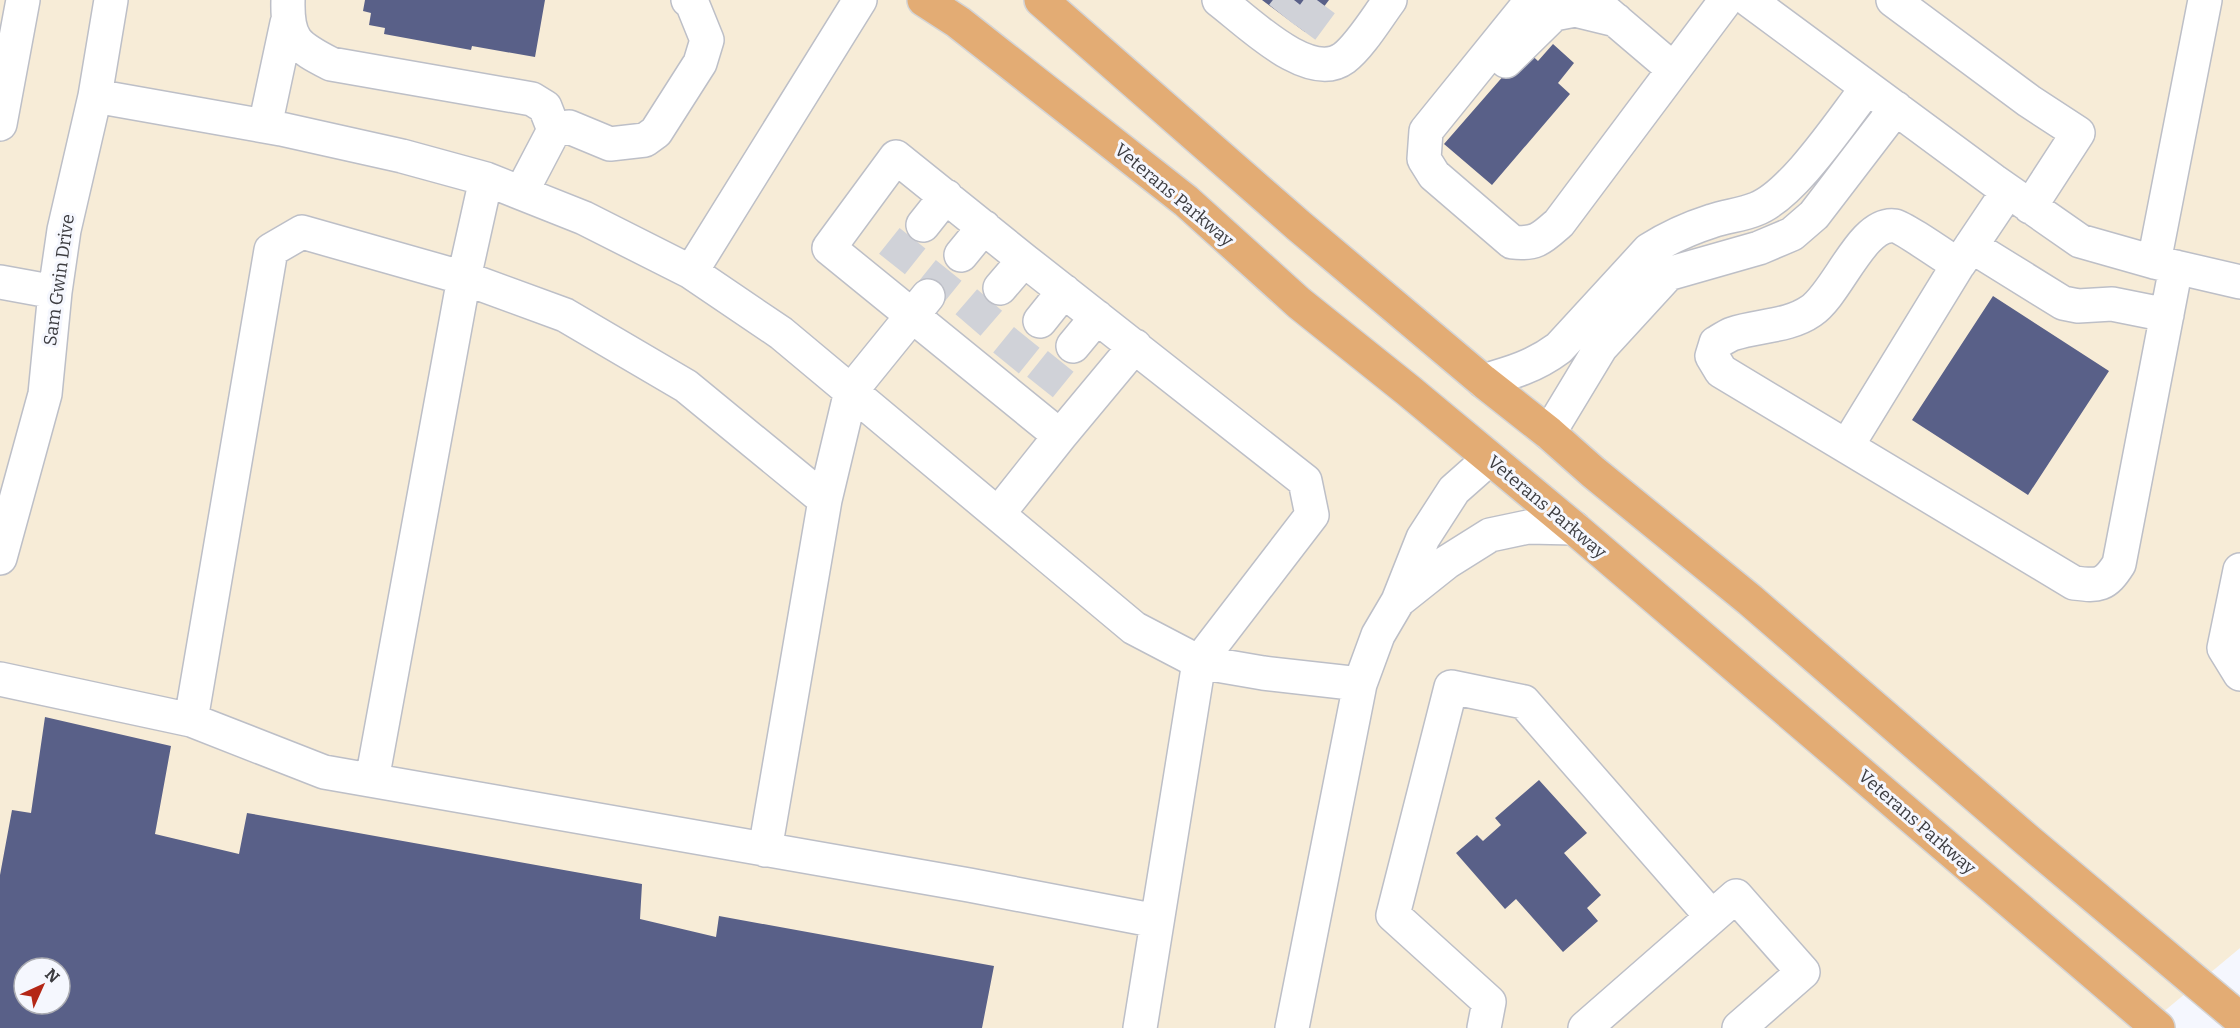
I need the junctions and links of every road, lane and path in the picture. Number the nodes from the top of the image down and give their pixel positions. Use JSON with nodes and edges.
{"nodes":[{"id":1,"x":22,"y":0,"type":"edge"},
{"id":2,"x":111,"y":0,"type":"edge"},
{"id":3,"x":688,"y":0,"type":"edge"},
{"id":4,"x":860,"y":0,"type":"edge"},
{"id":5,"x":924,"y":0,"type":"edge"},
{"id":6,"x":1041,"y":0,"type":"edge"},
{"id":7,"x":1219,"y":0,"type":"edge"},
{"id":8,"x":1390,"y":0,"type":"edge"},
{"id":9,"x":1532,"y":0,"type":"edge"},
{"id":10,"x":1589,"y":0,"type":"edge"},
{"id":11,"x":1726,"y":0,"type":"edge"},
{"id":12,"x":1749,"y":0,"type":"edge"},
{"id":13,"x":1893,"y":0,"type":"edge"},
{"id":14,"x":2205,"y":0,"type":"edge"},
{"id":15,"x":288,"y":11,"type":"edge"},
{"id":16,"x":1616,"y":20,"type":"junction"},
{"id":17,"x":1273,"y":25,"type":"edge"},
{"id":18,"x":1674,"y":69,"type":"junction"},
{"id":19,"x":1867,"y":88,"type":"junction"},
{"id":20,"x":95,"y":96,"type":"junction"},
{"id":21,"x":1896,"y":108,"type":"junction"},
{"id":22,"x":0,"y":122,"type":"edge"},
{"id":23,"x":265,"y":126,"type":"junction"},
{"id":24,"x":554,"y":129,"type":"junction"},
{"id":25,"x":1424,"y":159,"type":"junction"},
{"id":26,"x":486,"y":179,"type":"junction"},
{"id":27,"x":521,"y":193,"type":"junction"},
{"id":28,"x":946,"y":196,"type":"junction"},
{"id":29,"x":2019,"y":199,"type":"junction"},
{"id":30,"x":923,"y":225,"type":"tunnel mouth"},
{"id":31,"x":984,"y":226,"type":"junction"},
{"id":32,"x":961,"y":255,"type":"tunnel mouth"},
{"id":33,"x":1964,"y":255,"type":"junction"},
{"id":34,"x":1024,"y":260,"type":"junction"},
{"id":35,"x":2165,"y":264,"type":"junction"},
{"id":36,"x":691,"y":272,"type":"junction"},
{"id":37,"x":464,"y":278,"type":"junction"},
{"id":38,"x":0,"y":282,"type":"edge"},
{"id":39,"x":2240,"y":282,"type":"edge"},
{"id":40,"x":1000,"y":288,"type":"tunnel mouth"},
{"id":41,"x":1064,"y":291,"type":"junction"},
{"id":42,"x":55,"y":292,"type":"junction"},
{"id":43,"x":920,"y":305,"type":"junction"},
{"id":44,"x":2167,"y":315,"type":"junction"},
{"id":45,"x":1097,"y":317,"type":"junction"},
{"id":46,"x":1040,"y":321,"type":"tunnel mouth"},
{"id":47,"x":1073,"y":346,"type":"tunnel mouth"},
{"id":48,"x":1135,"y":346,"type":"junction"},
{"id":49,"x":1483,"y":381,"type":"junction"},
{"id":50,"x":851,"y":391,"type":"junction"},
{"id":51,"x":1549,"y":433,"type":"junction"},
{"id":52,"x":1060,"y":436,"type":"junction"},
{"id":53,"x":1847,"y":446,"type":"junction"},
{"id":54,"x":1489,"y":459,"type":"junction"},
{"id":55,"x":825,"y":500,"type":"junction"},
{"id":56,"x":998,"y":514,"type":"junction"},
{"id":57,"x":1574,"y":528,"type":"junction"},
{"id":58,"x":0,"y":558,"type":"edge"},
{"id":59,"x":2240,"y":570,"type":"edge"},
{"id":60,"x":1398,"y":601,"type":"junction"},
{"id":61,"x":1199,"y":662,"type":"junction"},
{"id":62,"x":2240,"y":674,"type":"edge"},
{"id":63,"x":0,"y":679,"type":"edge"},
{"id":64,"x":1360,"y":684,"type":"junction"},
{"id":65,"x":192,"y":720,"type":"junction"},
{"id":66,"x":372,"y":780,"type":"junction"},
{"id":67,"x":765,"y":850,"type":"junction"},
{"id":68,"x":1712,"y":917,"type":"junction"},
{"id":69,"x":1157,"y":921,"type":"junction"},
{"id":70,"x":2240,"y":1019,"type":"edge"},
{"id":71,"x":1297,"y":1027,"type":"edge"},
{"id":72,"x":1140,"y":1028,"type":"edge"},
{"id":73,"x":1484,"y":1028,"type":"edge"},
{"id":74,"x":1585,"y":1028,"type":"edge"},
{"id":75,"x":1739,"y":1028,"type":"edge"},
{"id":76,"x":2158,"y":1028,"type":"edge"}],
"edges":[{"from":1,"to":22,"type":"street"},
{"from":2,"to":20,"type":"street","name":"Sam Gwin Drive"},
{"from":3,"to":24,"type":"street"},
{"from":4,"to":36,"type":"street"},
{"from":5,"to":54,"type":"main road","name":"Veterans Parkway"},
{"from":6,"to":49,"type":"main road"},
{"from":7,"to":17,"type":"street"},
{"from":8,"to":17,"type":"street"},
{"from":9,"to":25,"type":"street"},
{"from":10,"to":16,"type":"street"},
{"from":11,"to":18,"type":"street"},
{"from":12,"to":19,"type":"street"},
{"from":13,"to":29,"type":"street"},
{"from":14,"to":35,"type":"street"},
{"from":15,"to":23,"type":"street"},
{"from":15,"to":24,"type":"street"},
{"from":16,"to":18,"type":"street"},
{"from":16,"to":25,"type":"street"},
{"from":18,"to":25,"type":"street"},
{"from":19,"to":21,"type":"street"},
{"from":19,"to":49,"type":"street"},
{"from":20,"to":23,"type":"street"},
{"from":20,"to":42,"type":"street","name":"Sam Gwin Drive"},
{"from":21,"to":29,"type":"street"},
{"from":21,"to":51,"type":"street"},
{"from":23,"to":26,"type":"street"},
{"from":24,"to":27,"type":"street"},
{"from":26,"to":27,"type":"street"},
{"from":26,"to":37,"type":"street"},
{"from":27,"to":36,"type":"street"},
{"from":28,"to":30,"type":"street"},
{"from":28,"to":31,"type":"street"},
{"from":28,"to":43,"type":"street"},
{"from":29,"to":33,"type":"street"},
{"from":29,"to":35,"type":"street"},
{"from":31,"to":32,"type":"street"},
{"from":31,"to":34,"type":"street"},
{"from":33,"to":44,"type":"street"},
{"from":33,"to":53,"type":"street"},
{"from":33,"to":53,"type":"street"},
{"from":34,"to":40,"type":"street"},
{"from":34,"to":41,"type":"street"},
{"from":35,"to":39,"type":"street"},
{"from":35,"to":44,"type":"street"},
{"from":36,"to":50,"type":"street"},
{"from":37,"to":55,"type":"street"},
{"from":37,"to":65,"type":"street"},
{"from":37,"to":66,"type":"street"},
{"from":38,"to":42,"type":"street"},
{"from":41,"to":45,"type":"street"},
{"from":41,"to":46,"type":"street"},
{"from":42,"to":58,"type":"street","name":"Sam Gwin Drive"},
{"from":43,"to":50,"type":"street"},
{"from":43,"to":52,"type":"street"},
{"from":44,"to":53,"type":"street"},
{"from":45,"to":47,"type":"street"},
{"from":45,"to":48,"type":"street"},
{"from":48,"to":52,"type":"street"},
{"from":48,"to":61,"type":"street"},
{"from":49,"to":51,"type":"main road"},
{"from":50,"to":55,"type":"street"},
{"from":50,"to":56,"type":"street"},
{"from":51,"to":70,"type":"main road"},
{"from":52,"to":56,"type":"street"},
{"from":54,"to":57,"type":"main road","name":"Veterans Parkway"},
{"from":54,"to":60,"type":"street"},
{"from":55,"to":67,"type":"street"},
{"from":56,"to":61,"type":"street"},
{"from":57,"to":60,"type":"street"},
{"from":57,"to":76,"type":"main road","name":"Veterans Parkway"},
{"from":59,"to":62,"type":"street"},
{"from":60,"to":64,"type":"street"},
{"from":61,"to":64,"type":"street"},
{"from":61,"to":69,"type":"street"},
{"from":63,"to":65,"type":"street"},
{"from":64,"to":71,"type":"street"},
{"from":65,"to":66,"type":"street"},
{"from":66,"to":67,"type":"street"},
{"from":67,"to":69,"type":"street"},
{"from":68,"to":73,"type":"street"},
{"from":68,"to":74,"type":"street"},
{"from":68,"to":75,"type":"street"},
{"from":69,"to":72,"type":"street"}]}
